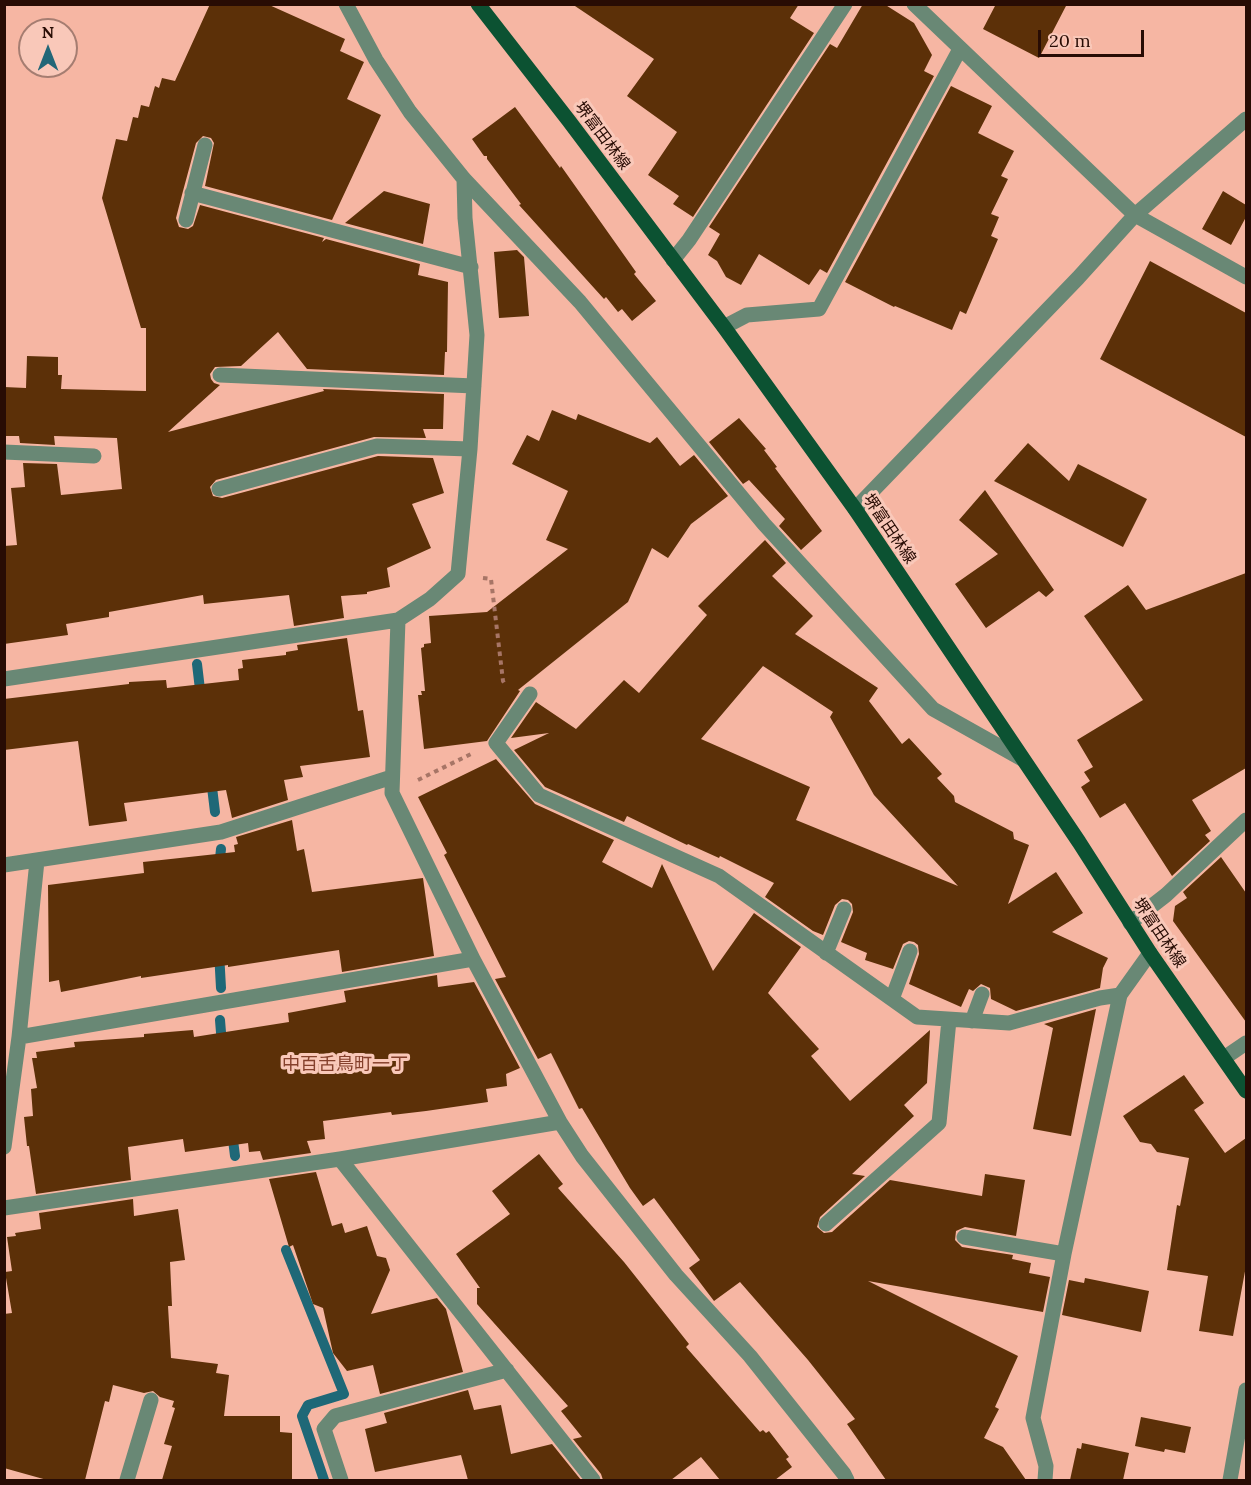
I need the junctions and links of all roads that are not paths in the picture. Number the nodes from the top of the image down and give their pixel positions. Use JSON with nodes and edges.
{"nodes":[{"id":1,"x":346,"y":4,"type":"edge"},
{"id":2,"x":478,"y":4,"type":"edge"},
{"id":3,"x":845,"y":4,"type":"edge"},
{"id":4,"x":914,"y":4,"type":"edge"},
{"id":5,"x":960,"y":49,"type":"junction"},
{"id":6,"x":1246,"y":118,"type":"edge"},
{"id":7,"x":205,"y":145,"type":"dead end"},
{"id":8,"x":464,"y":179,"type":"junction"},
{"id":9,"x":192,"y":193,"type":"junction"},
{"id":10,"x":1135,"y":215,"type":"junction"},
{"id":11,"x":186,"y":220,"type":"dead end"},
{"id":12,"x":673,"y":260,"type":"junction"},
{"id":13,"x":471,"y":267,"type":"junction"},
{"id":14,"x":1246,"y":277,"type":"edge"},
{"id":15,"x":724,"y":327,"type":"junction"},
{"id":16,"x":220,"y":375,"type":"dead end"},
{"id":17,"x":474,"y":386,"type":"junction"},
{"id":18,"x":470,"y":449,"type":"junction"},
{"id":19,"x":4,"y":452,"type":"edge"},
{"id":20,"x":94,"y":456,"type":"dead end"},
{"id":21,"x":219,"y":489,"type":"dead end"},
{"id":22,"x":855,"y":509,"type":"junction"},
{"id":23,"x":398,"y":620,"type":"junction"},
{"id":24,"x":4,"y":679,"type":"edge"},
{"id":25,"x":530,"y":694,"type":"dead end"},
{"id":26,"x":1022,"y":759,"type":"junction"},
{"id":27,"x":392,"y":777,"type":"junction"},
{"id":28,"x":1246,"y":820,"type":"edge"},
{"id":29,"x":37,"y":861,"type":"junction"},
{"id":30,"x":4,"y":865,"type":"edge"},
{"id":31,"x":844,"y":909,"type":"dead end"},
{"id":32,"x":1130,"y":923,"type":"junction"},
{"id":33,"x":910,"y":951,"type":"dead end"},
{"id":34,"x":826,"y":953,"type":"junction"},
{"id":35,"x":1150,"y":953,"type":"junction"},
{"id":36,"x":473,"y":958,"type":"junction"},
{"id":37,"x":982,"y":994,"type":"dead end"},
{"id":38,"x":1120,"y":996,"type":"junction"},
{"id":39,"x":892,"y":999,"type":"junction"},
{"id":40,"x":949,"y":1020,"type":"junction"},
{"id":41,"x":972,"y":1021,"type":"junction"},
{"id":42,"x":19,"y":1036,"type":"junction"},
{"id":43,"x":1246,"y":1043,"type":"edge"},
{"id":44,"x":1224,"y":1058,"type":"junction"},
{"id":45,"x":1246,"y":1091,"type":"edge"},
{"id":46,"x":560,"y":1122,"type":"junction"},
{"id":47,"x":4,"y":1147,"type":"edge"},
{"id":48,"x":339,"y":1159,"type":"junction"},
{"id":49,"x":4,"y":1209,"type":"edge"},
{"id":50,"x":826,"y":1224,"type":"dead end"},
{"id":51,"x":964,"y":1237,"type":"dead end"},
{"id":52,"x":1064,"y":1254,"type":"junction"},
{"id":53,"x":507,"y":1371,"type":"junction"},
{"id":54,"x":1246,"y":1389,"type":"edge"},
{"id":55,"x":151,"y":1400,"type":"dead end"},
{"id":56,"x":127,"y":1480,"type":"edge"},
{"id":57,"x":342,"y":1480,"type":"edge"},
{"id":58,"x":593,"y":1480,"type":"edge"},
{"id":59,"x":847,"y":1480,"type":"edge"},
{"id":60,"x":1045,"y":1480,"type":"edge"},
{"id":61,"x":1230,"y":1480,"type":"edge"}],
"edges":[{"from":1,"to":8,"type":"street"},
{"from":2,"to":12,"type":"main road","name":"堺富田林線"},
{"from":3,"to":12,"type":"street"},
{"from":4,"to":5,"type":"street"},
{"from":5,"to":10,"type":"street"},
{"from":5,"to":15,"type":"street"},
{"from":6,"to":10,"type":"street"},
{"from":7,"to":9,"type":"street"},
{"from":8,"to":13,"type":"street"},
{"from":8,"to":26,"type":"street"},
{"from":9,"to":11,"type":"street"},
{"from":9,"to":13,"type":"street"},
{"from":10,"to":14,"type":"street"},
{"from":10,"to":22,"type":"street"},
{"from":12,"to":15,"type":"main road","name":"堺富田林線"},
{"from":13,"to":17,"type":"street"},
{"from":15,"to":22,"type":"main road","name":"堺富田林線"},
{"from":16,"to":17,"type":"street"},
{"from":17,"to":18,"type":"street"},
{"from":18,"to":21,"type":"street"},
{"from":18,"to":23,"type":"street"},
{"from":19,"to":20,"type":"street"},
{"from":22,"to":26,"type":"main road","name":"堺富田林線"},
{"from":23,"to":24,"type":"street"},
{"from":23,"to":27,"type":"street"},
{"from":25,"to":34,"type":"street"},
{"from":26,"to":32,"type":"main road","name":"堺富田林線"},
{"from":27,"to":29,"type":"street"},
{"from":27,"to":36,"type":"street"},
{"from":28,"to":32,"type":"street"},
{"from":29,"to":30,"type":"street"},
{"from":29,"to":42,"type":"street"},
{"from":31,"to":34,"type":"street"},
{"from":32,"to":35,"type":"main road","name":"堺富田林線"},
{"from":33,"to":39,"type":"street"},
{"from":34,"to":39,"type":"street"},
{"from":35,"to":38,"type":"street"},
{"from":35,"to":44,"type":"main road","name":"堺富田林線"},
{"from":36,"to":42,"type":"street"},
{"from":36,"to":46,"type":"street"},
{"from":37,"to":41,"type":"street"},
{"from":38,"to":41,"type":"street"},
{"from":38,"to":52,"type":"street"},
{"from":39,"to":40,"type":"street"},
{"from":40,"to":41,"type":"street"},
{"from":40,"to":50,"type":"street"},
{"from":42,"to":47,"type":"street"},
{"from":43,"to":44,"type":"street"},
{"from":44,"to":45,"type":"main road","name":"堺富田林線"},
{"from":46,"to":48,"type":"street"},
{"from":46,"to":59,"type":"street"},
{"from":48,"to":49,"type":"street"},
{"from":48,"to":53,"type":"street"},
{"from":51,"to":52,"type":"street"},
{"from":52,"to":60,"type":"street"},
{"from":53,"to":57,"type":"street"},
{"from":53,"to":58,"type":"street"},
{"from":54,"to":61,"type":"street"},
{"from":55,"to":56,"type":"street"}]}
